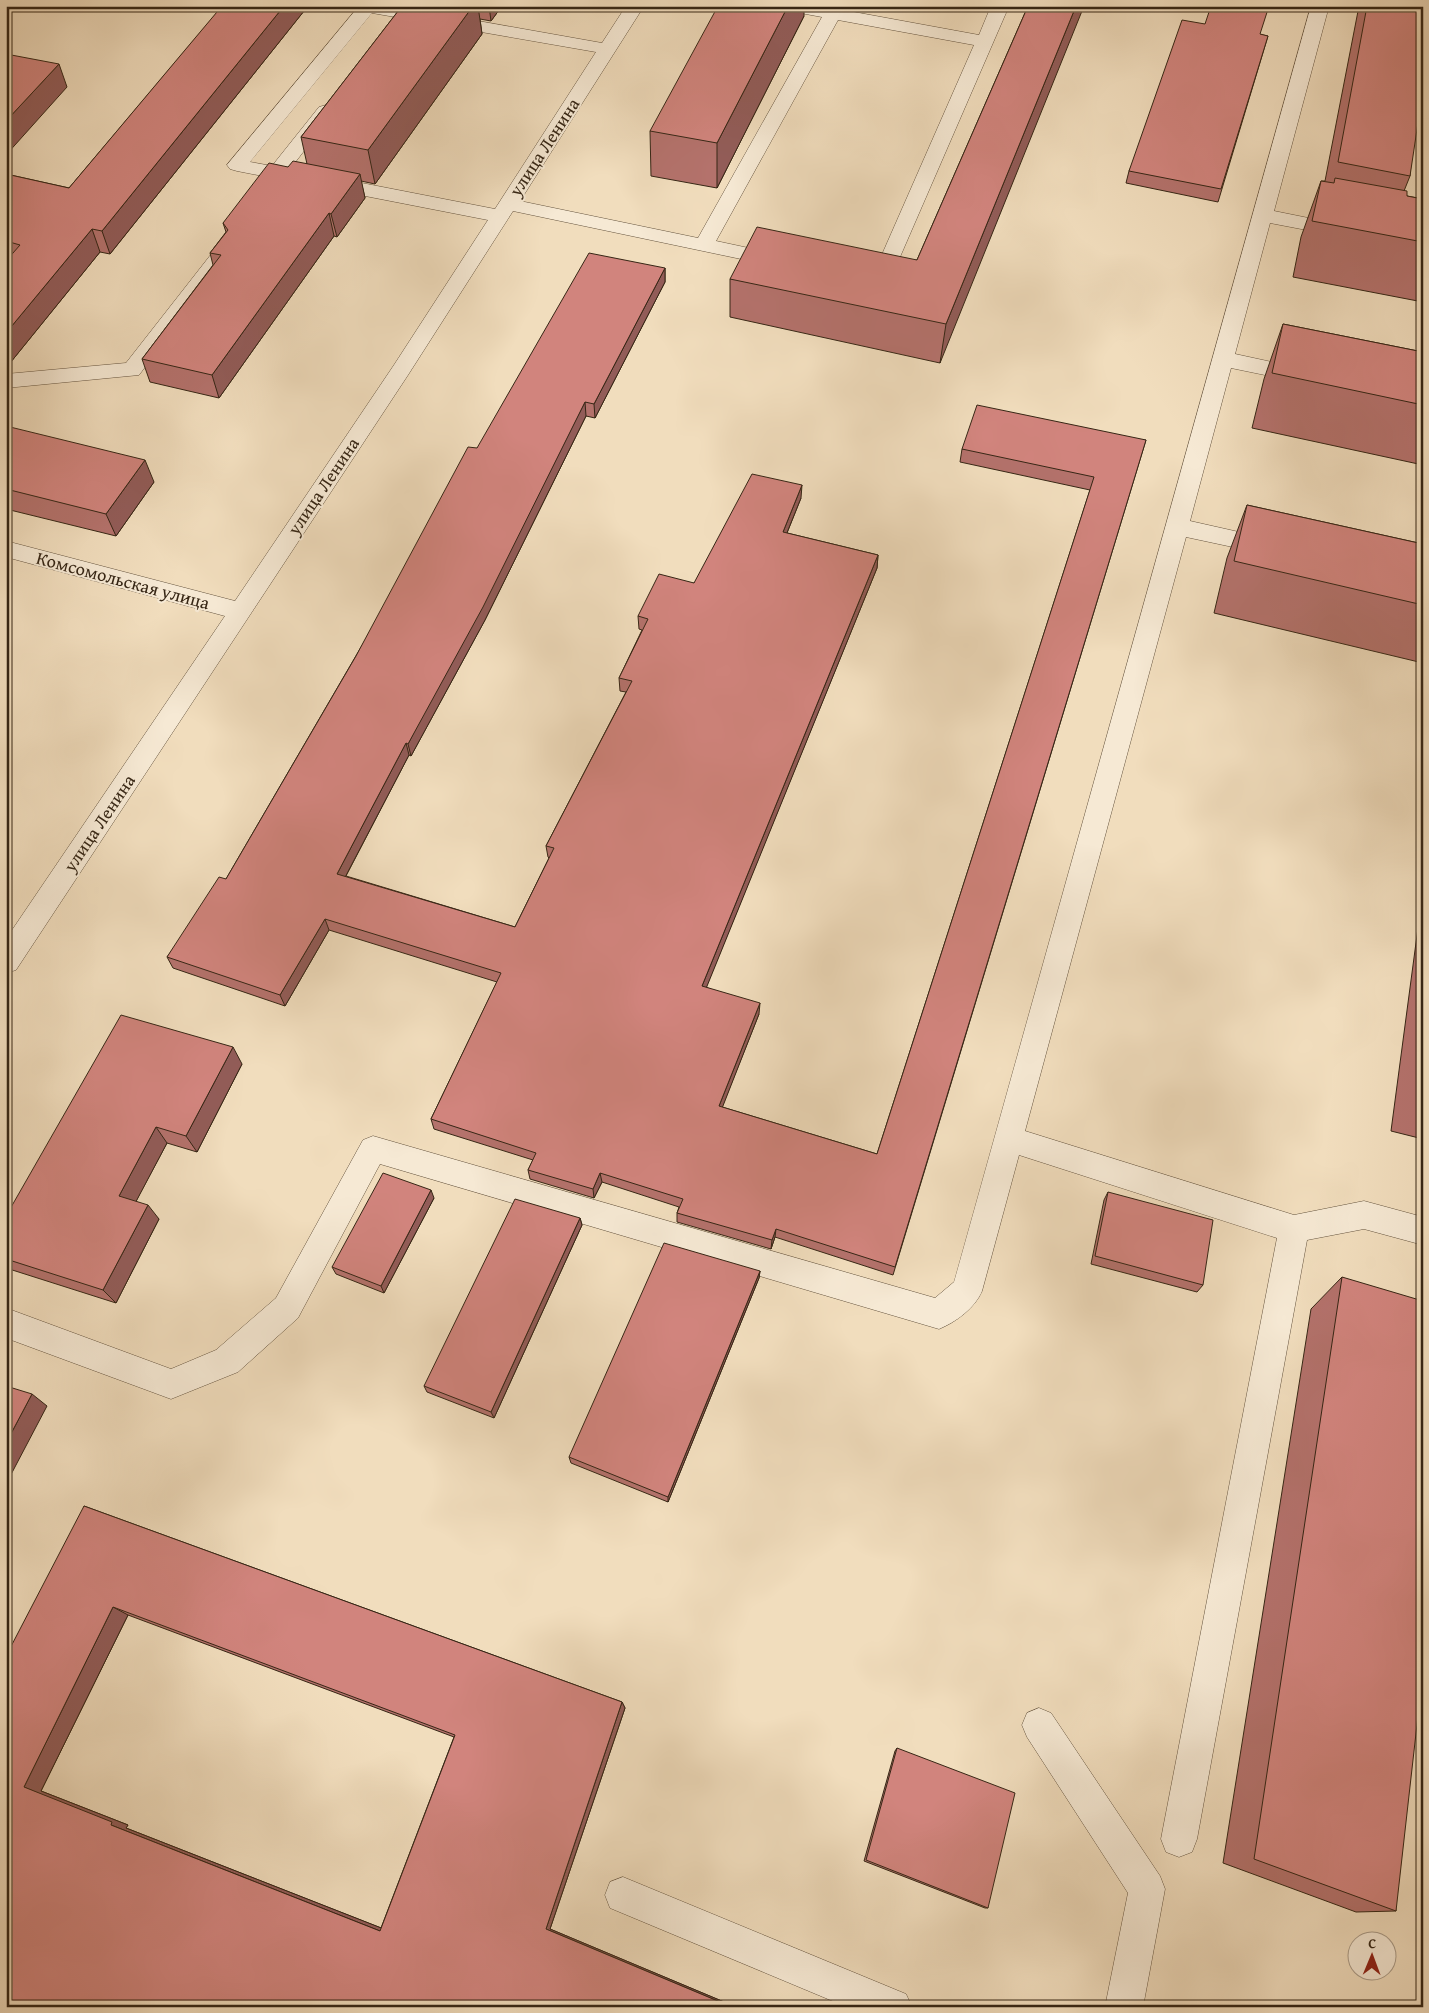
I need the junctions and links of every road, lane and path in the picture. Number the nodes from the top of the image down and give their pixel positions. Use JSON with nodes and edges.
{"nodes":[{"id":1,"x":635,"y":6,"type":"edge"},
{"id":2,"x":790,"y":6,"type":"edge"},
{"id":3,"x":1000,"y":6,"type":"edge"},
{"id":4,"x":1320,"y":6,"type":"edge"},
{"id":5,"x":835,"y":10,"type":"edge"},
{"id":6,"x":984,"y":41,"type":"junction"},
{"id":7,"x":607,"y":49,"type":"junction"},
{"id":8,"x":338,"y":95,"type":"edge"},
{"id":9,"x":277,"y":173,"type":"junction"},
{"id":10,"x":503,"y":210,"type":"junction"},
{"id":11,"x":1263,"y":215,"type":"junction"},
{"id":12,"x":1357,"y":234,"type":"edge"},
{"id":13,"x":704,"y":245,"type":"junction"},
{"id":14,"x":223,"y":252,"type":"edge"},
{"id":15,"x":797,"y":265,"type":"edge"},
{"id":16,"x":852,"y":276,"type":"edge"},
{"id":17,"x":1224,"y":359,"type":"junction"},
{"id":18,"x":6,"y":380,"type":"edge"},
{"id":19,"x":1328,"y":381,"type":"edge"},
{"id":20,"x":1178,"y":527,"type":"junction"},
{"id":21,"x":6,"y":549,"type":"edge"},
{"id":22,"x":1291,"y":552,"type":"edge"},
{"id":23,"x":240,"y":611,"type":"junction"},
{"id":24,"x":6,"y":962,"type":"edge"},
{"id":25,"x":1010,"y":1140,"type":"junction"},
{"id":26,"x":1294,"y":1229,"type":"junction"},
{"id":27,"x":1423,"y":1231,"type":"edge"},
{"id":28,"x":6,"y":1323,"type":"edge"},
{"id":29,"x":1039,"y":1725,"type":"dead end"},
{"id":30,"x":1179,"y":1839,"type":"dead end"},
{"id":31,"x":623,"y":1895,"type":"dead end"},
{"id":32,"x":893,"y":2007,"type":"edge"},
{"id":33,"x":1124,"y":2007,"type":"edge"}],
"edges":[{"from":1,"to":7,"type":"street","name":"улица Ленина"},
{"from":2,"to":5,"type":"street"},
{"from":3,"to":6,"type":"street"},
{"from":4,"to":11,"type":"street"},
{"from":5,"to":6,"type":"street"},
{"from":5,"to":13,"type":"street"},
{"from":6,"to":16,"type":"street"},
{"from":7,"to":9,"type":"street"},
{"from":7,"to":10,"type":"street","name":"улица Ленина"},
{"from":8,"to":9,"type":"street"},
{"from":9,"to":10,"type":"street"},
{"from":10,"to":13,"type":"street"},
{"from":10,"to":23,"type":"street","name":"улица Ленина"},
{"from":11,"to":12,"type":"street"},
{"from":11,"to":17,"type":"street"},
{"from":13,"to":15,"type":"street"},
{"from":14,"to":18,"type":"street"},
{"from":17,"to":19,"type":"street"},
{"from":17,"to":20,"type":"street"},
{"from":20,"to":22,"type":"street"},
{"from":20,"to":25,"type":"street"},
{"from":21,"to":23,"type":"street","name":"Комсомольская улица"},
{"from":23,"to":24,"type":"street","name":"улица Ленина"},
{"from":25,"to":26,"type":"street"},
{"from":25,"to":28,"type":"street"},
{"from":26,"to":27,"type":"street"},
{"from":26,"to":30,"type":"street"},
{"from":29,"to":33,"type":"street"},
{"from":31,"to":32,"type":"street"}]}
